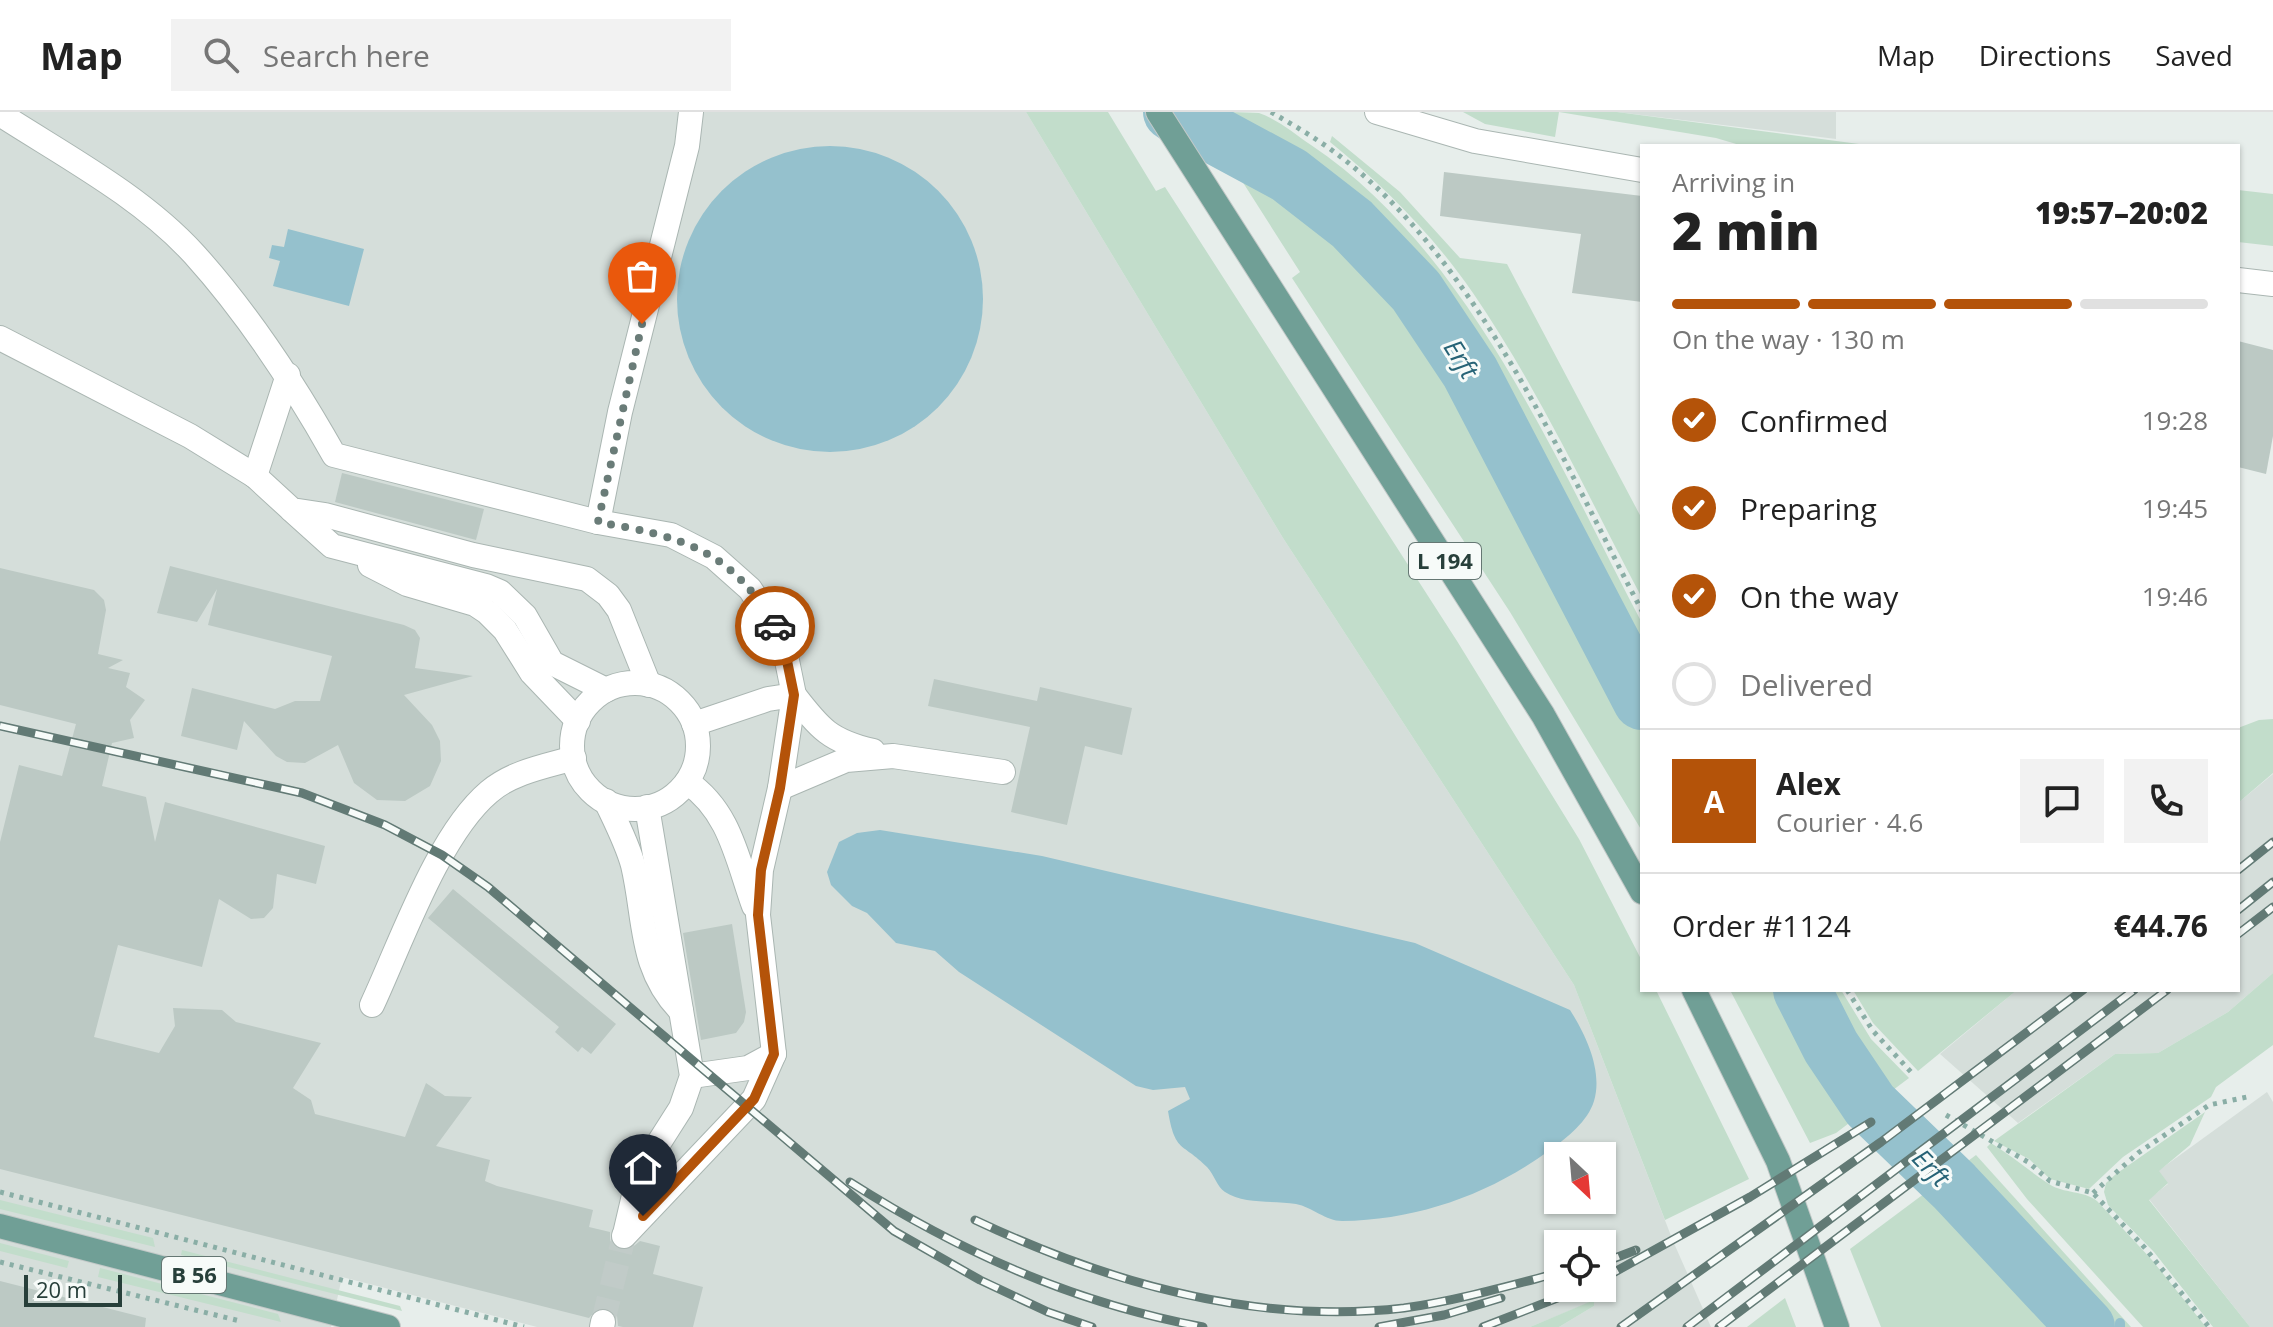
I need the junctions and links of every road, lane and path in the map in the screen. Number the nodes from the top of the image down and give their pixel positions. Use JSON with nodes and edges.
{"nodes":[{"id":1,"x":691,"y":112,"type":"edge"},
{"id":2,"x":1158,"y":112,"type":"edge"},
{"id":3,"x":1271,"y":112,"type":"edge"},
{"id":4,"x":1377,"y":112,"type":"edge"},
{"id":5,"x":0,"y":114,"type":"edge"},
{"id":6,"x":1406,"y":117,"type":"edge"},
{"id":7,"x":1640,"y":170,"type":"edge"},
{"id":8,"x":2240,"y":280,"type":"edge"},
{"id":9,"x":2273,"y":284,"type":"edge"},
{"id":10,"x":0,"y":338,"type":"edge"},
{"id":11,"x":288,"y":375,"type":"junction"},
{"id":12,"x":255,"y":476,"type":"junction"},
{"id":13,"x":292,"y":510,"type":"junction"},
{"id":14,"x":598,"y":522,"type":"junction"},
{"id":15,"x":332,"y":546,"type":"junction"},
{"id":16,"x":1640,"y":607,"type":"edge"},
{"id":17,"x":649,"y":685,"type":"junction"},
{"id":18,"x":606,"y":690,"type":"junction"},
{"id":19,"x":794,"y":695,"type":"junction"},
{"id":20,"x":578,"y":721,"type":"junction"},
{"id":21,"x":694,"y":724,"type":"junction"},
{"id":22,"x":893,"y":756,"type":"junction"},
{"id":23,"x":574,"y":758,"type":"junction"},
{"id":24,"x":1003,"y":772,"type":"dead end"},
{"id":25,"x":687,"y":782,"type":"junction"},
{"id":26,"x":780,"y":788,"type":"junction"},
{"id":27,"x":606,"y":801,"type":"junction"},
{"id":28,"x":647,"y":807,"type":"junction"},
{"id":29,"x":1640,"y":888,"type":"edge"},
{"id":30,"x":758,"y":915,"type":"junction"},
{"id":31,"x":1695,"y":992,"type":"edge"},
{"id":32,"x":1848,"y":992,"type":"edge"},
{"id":33,"x":372,"y":1005,"type":"dead end"},
{"id":34,"x":681,"y":1011,"type":"junction"},
{"id":35,"x":774,"y":1054,"type":"junction"},
{"id":36,"x":1911,"y":1072,"type":"dead end"},
{"id":37,"x":692,"y":1076,"type":"junction"},
{"id":38,"x":2247,"y":1097,"type":"dead end"},
{"id":39,"x":1946,"y":1115,"type":"dead end"},
{"id":40,"x":0,"y":1192,"type":"edge"},
{"id":41,"x":2093,"y":1193,"type":"junction"},
{"id":42,"x":0,"y":1226,"type":"edge"},
{"id":43,"x":0,"y":1262,"type":"edge"},
{"id":44,"x":250,"y":1321,"type":"dead end"},
{"id":45,"x":388,"y":1327,"type":"edge"},
{"id":46,"x":524,"y":1327,"type":"edge"},
{"id":47,"x":1837,"y":1327,"type":"edge"},
{"id":48,"x":2209,"y":1327,"type":"edge"}],
"edges":[{"from":1,"to":14,"type":"street"},
{"from":2,"to":29,"type":"main road","number":"L 194"},
{"from":3,"to":16,"type":"path"},
{"from":4,"to":6,"type":"street"},
{"from":5,"to":11,"type":"street"},
{"from":6,"to":7,"type":"street"},
{"from":8,"to":9,"type":"street"},
{"from":10,"to":12,"type":"street"},
{"from":11,"to":12,"type":"street"},
{"from":11,"to":14,"type":"street"},
{"from":12,"to":13,"type":"street"},
{"from":13,"to":15,"type":"street"},
{"from":13,"to":17,"type":"street"},
{"from":14,"to":19,"type":"street"},
{"from":15,"to":18,"type":"street"},
{"from":15,"to":20,"type":"street"},
{"from":17,"to":18,"type":"street"},
{"from":17,"to":21,"type":"street"},
{"from":18,"to":20,"type":"street"},
{"from":19,"to":21,"type":"street"},
{"from":19,"to":22,"type":"street"},
{"from":19,"to":26,"type":"street"},
{"from":20,"to":23,"type":"street"},
{"from":21,"to":25,"type":"street"},
{"from":22,"to":24,"type":"street"},
{"from":22,"to":26,"type":"street"},
{"from":23,"to":27,"type":"street"},
{"from":23,"to":33,"type":"street"},
{"from":25,"to":28,"type":"street"},
{"from":25,"to":30,"type":"street"},
{"from":26,"to":30,"type":"street"},
{"from":27,"to":28,"type":"street"},
{"from":27,"to":34,"type":"street"},
{"from":28,"to":34,"type":"street"},
{"from":30,"to":35,"type":"street"},
{"from":31,"to":47,"type":"main road"},
{"from":32,"to":36,"type":"path"},
{"from":34,"to":37,"type":"street"},
{"from":35,"to":37,"type":"street"},
{"from":35,"to":37,"type":"street"},
{"from":38,"to":41,"type":"path"},
{"from":39,"to":41,"type":"path"},
{"from":40,"to":46,"type":"path"},
{"from":41,"to":48,"type":"path"},
{"from":42,"to":45,"type":"main road","number":"B 56"},
{"from":43,"to":44,"type":"path"}]}
